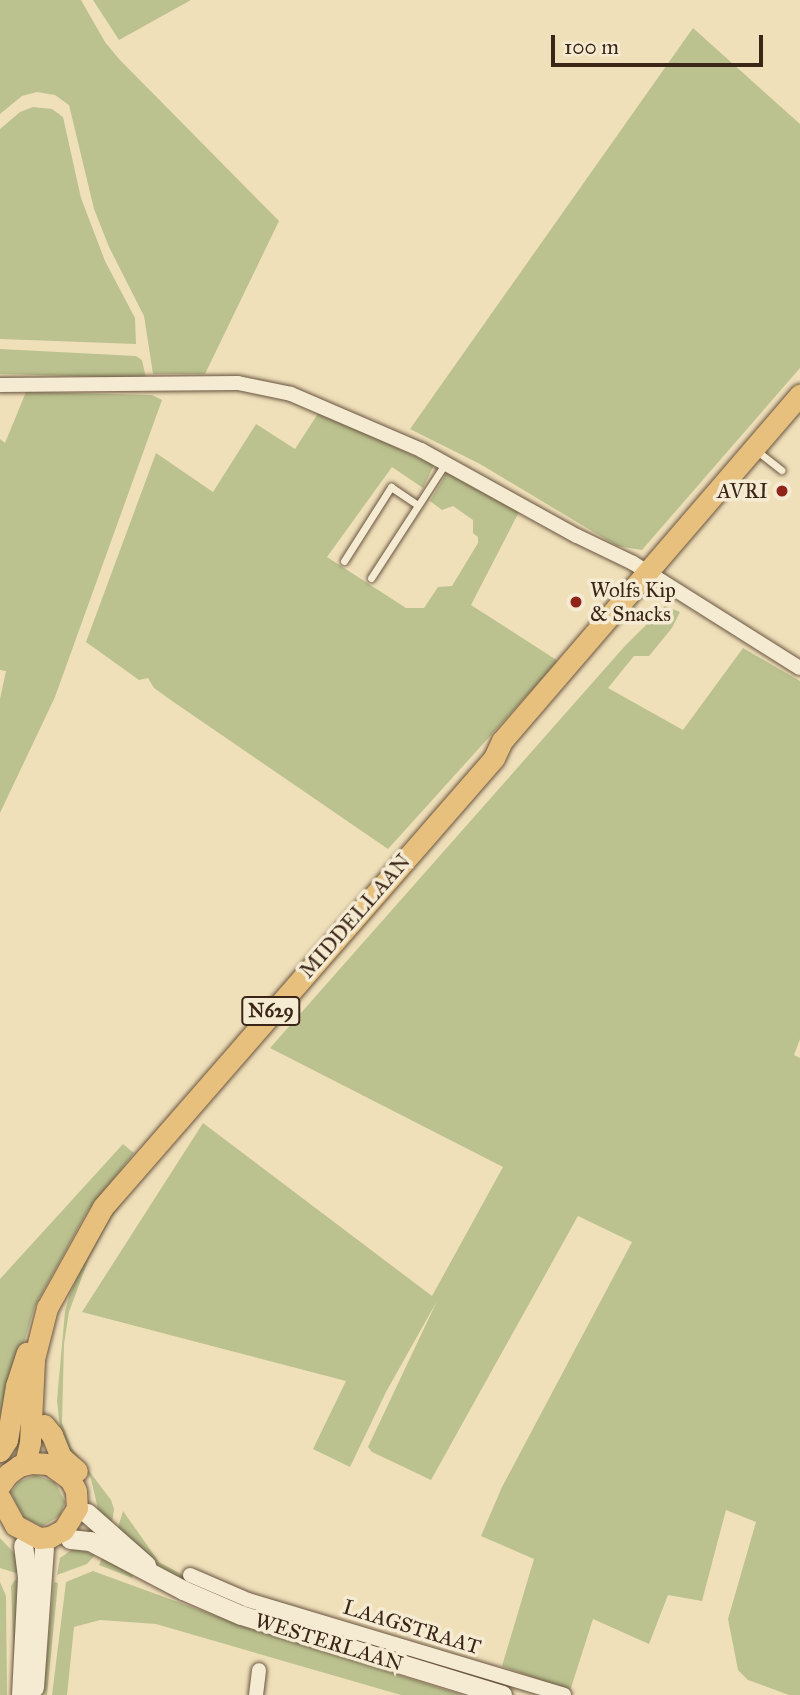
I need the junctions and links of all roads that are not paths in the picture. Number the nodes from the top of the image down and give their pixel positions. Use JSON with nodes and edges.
{"nodes":[{"id":1,"x":0,"y":385,"type":"edge"},
{"id":2,"x":800,"y":394,"type":"edge"},
{"id":3,"x":800,"y":414,"type":"edge"},
{"id":4,"x":759,"y":452,"type":"junction"},
{"id":5,"x":445,"y":463,"type":"junction"},
{"id":6,"x":781,"y":470,"type":"dead end"},
{"id":7,"x":418,"y":505,"type":"junction"},
{"id":8,"x":344,"y":561,"type":"dead end"},
{"id":9,"x":653,"y":576,"type":"junction"},
{"id":10,"x":371,"y":578,"type":"dead end"},
{"id":11,"x":800,"y":668,"type":"edge"},
{"id":12,"x":65,"y":1275,"type":"junction"},
{"id":13,"x":40,"y":1332,"type":"junction"},
{"id":14,"x":0,"y":1451,"type":"edge"},
{"id":15,"x":58,"y":1462,"type":"junction"},
{"id":16,"x":8,"y":1475,"type":"edge"},
{"id":17,"x":0,"y":1498,"type":"edge"},
{"id":18,"x":82,"y":1507,"type":"junction"},
{"id":19,"x":0,"y":1523,"type":"edge"},
{"id":20,"x":56,"y":1542,"type":"junction"},
{"id":21,"x":23,"y":1545,"type":"junction"},
{"id":22,"x":190,"y":1576,"type":"dead end"},
{"id":23,"x":161,"y":1579,"type":"junction"},
{"id":24,"x":245,"y":1607,"type":"junction"},
{"id":25,"x":259,"y":1670,"type":"dead end"},
{"id":26,"x":21,"y":1695,"type":"edge"},
{"id":27,"x":34,"y":1695,"type":"edge"},
{"id":28,"x":256,"y":1695,"type":"edge"},
{"id":29,"x":502,"y":1695,"type":"edge"},
{"id":30,"x":564,"y":1695,"type":"edge"}],
"edges":[{"from":1,"to":5,"type":"street"},
{"from":2,"to":4,"type":"main road","number":"N629"},
{"from":3,"to":4,"type":"main road","number":"N629"},
{"from":4,"to":6,"type":"lane"},
{"from":4,"to":9,"type":"main road","number":"N629"},
{"from":5,"to":7,"type":"lane"},
{"from":5,"to":9,"type":"street"},
{"from":7,"to":8,"type":"lane"},
{"from":7,"to":10,"type":"lane"},
{"from":9,"to":11,"type":"street"},
{"from":9,"to":12,"type":"main road","name":"MIDDELLAAN","number":"N629"},
{"from":12,"to":13,"type":"main road","name":"MIDDELLAAN","number":"N629"},
{"from":12,"to":15,"type":"main road","name":"MIDDELLAAN","number":"N629"},
{"from":13,"to":14,"type":"main road"},
{"from":13,"to":16,"type":"main road","name":"MIDDELLAAN","number":"N629"},
{"from":15,"to":16,"type":"main road"},
{"from":15,"to":18,"type":"main road"},
{"from":17,"to":20,"type":"main road"},
{"from":18,"to":20,"type":"main road"},
{"from":18,"to":23,"type":"street","name":"WESTERLAAN"},
{"from":19,"to":21,"type":"main road"},
{"from":20,"to":21,"type":"main road"},
{"from":20,"to":23,"type":"street","name":"WESTERLAAN"},
{"from":20,"to":27,"type":"street"},
{"from":21,"to":26,"type":"street"},
{"from":22,"to":24,"type":"street","name":"LAAGSTRAAT"},
{"from":23,"to":24,"type":"street","name":"WESTERLAAN"},
{"from":24,"to":29,"type":"street","name":"WESTERLAAN"},
{"from":24,"to":30,"type":"street","name":"LAAGSTRAAT"},
{"from":25,"to":28,"type":"street"}]}
